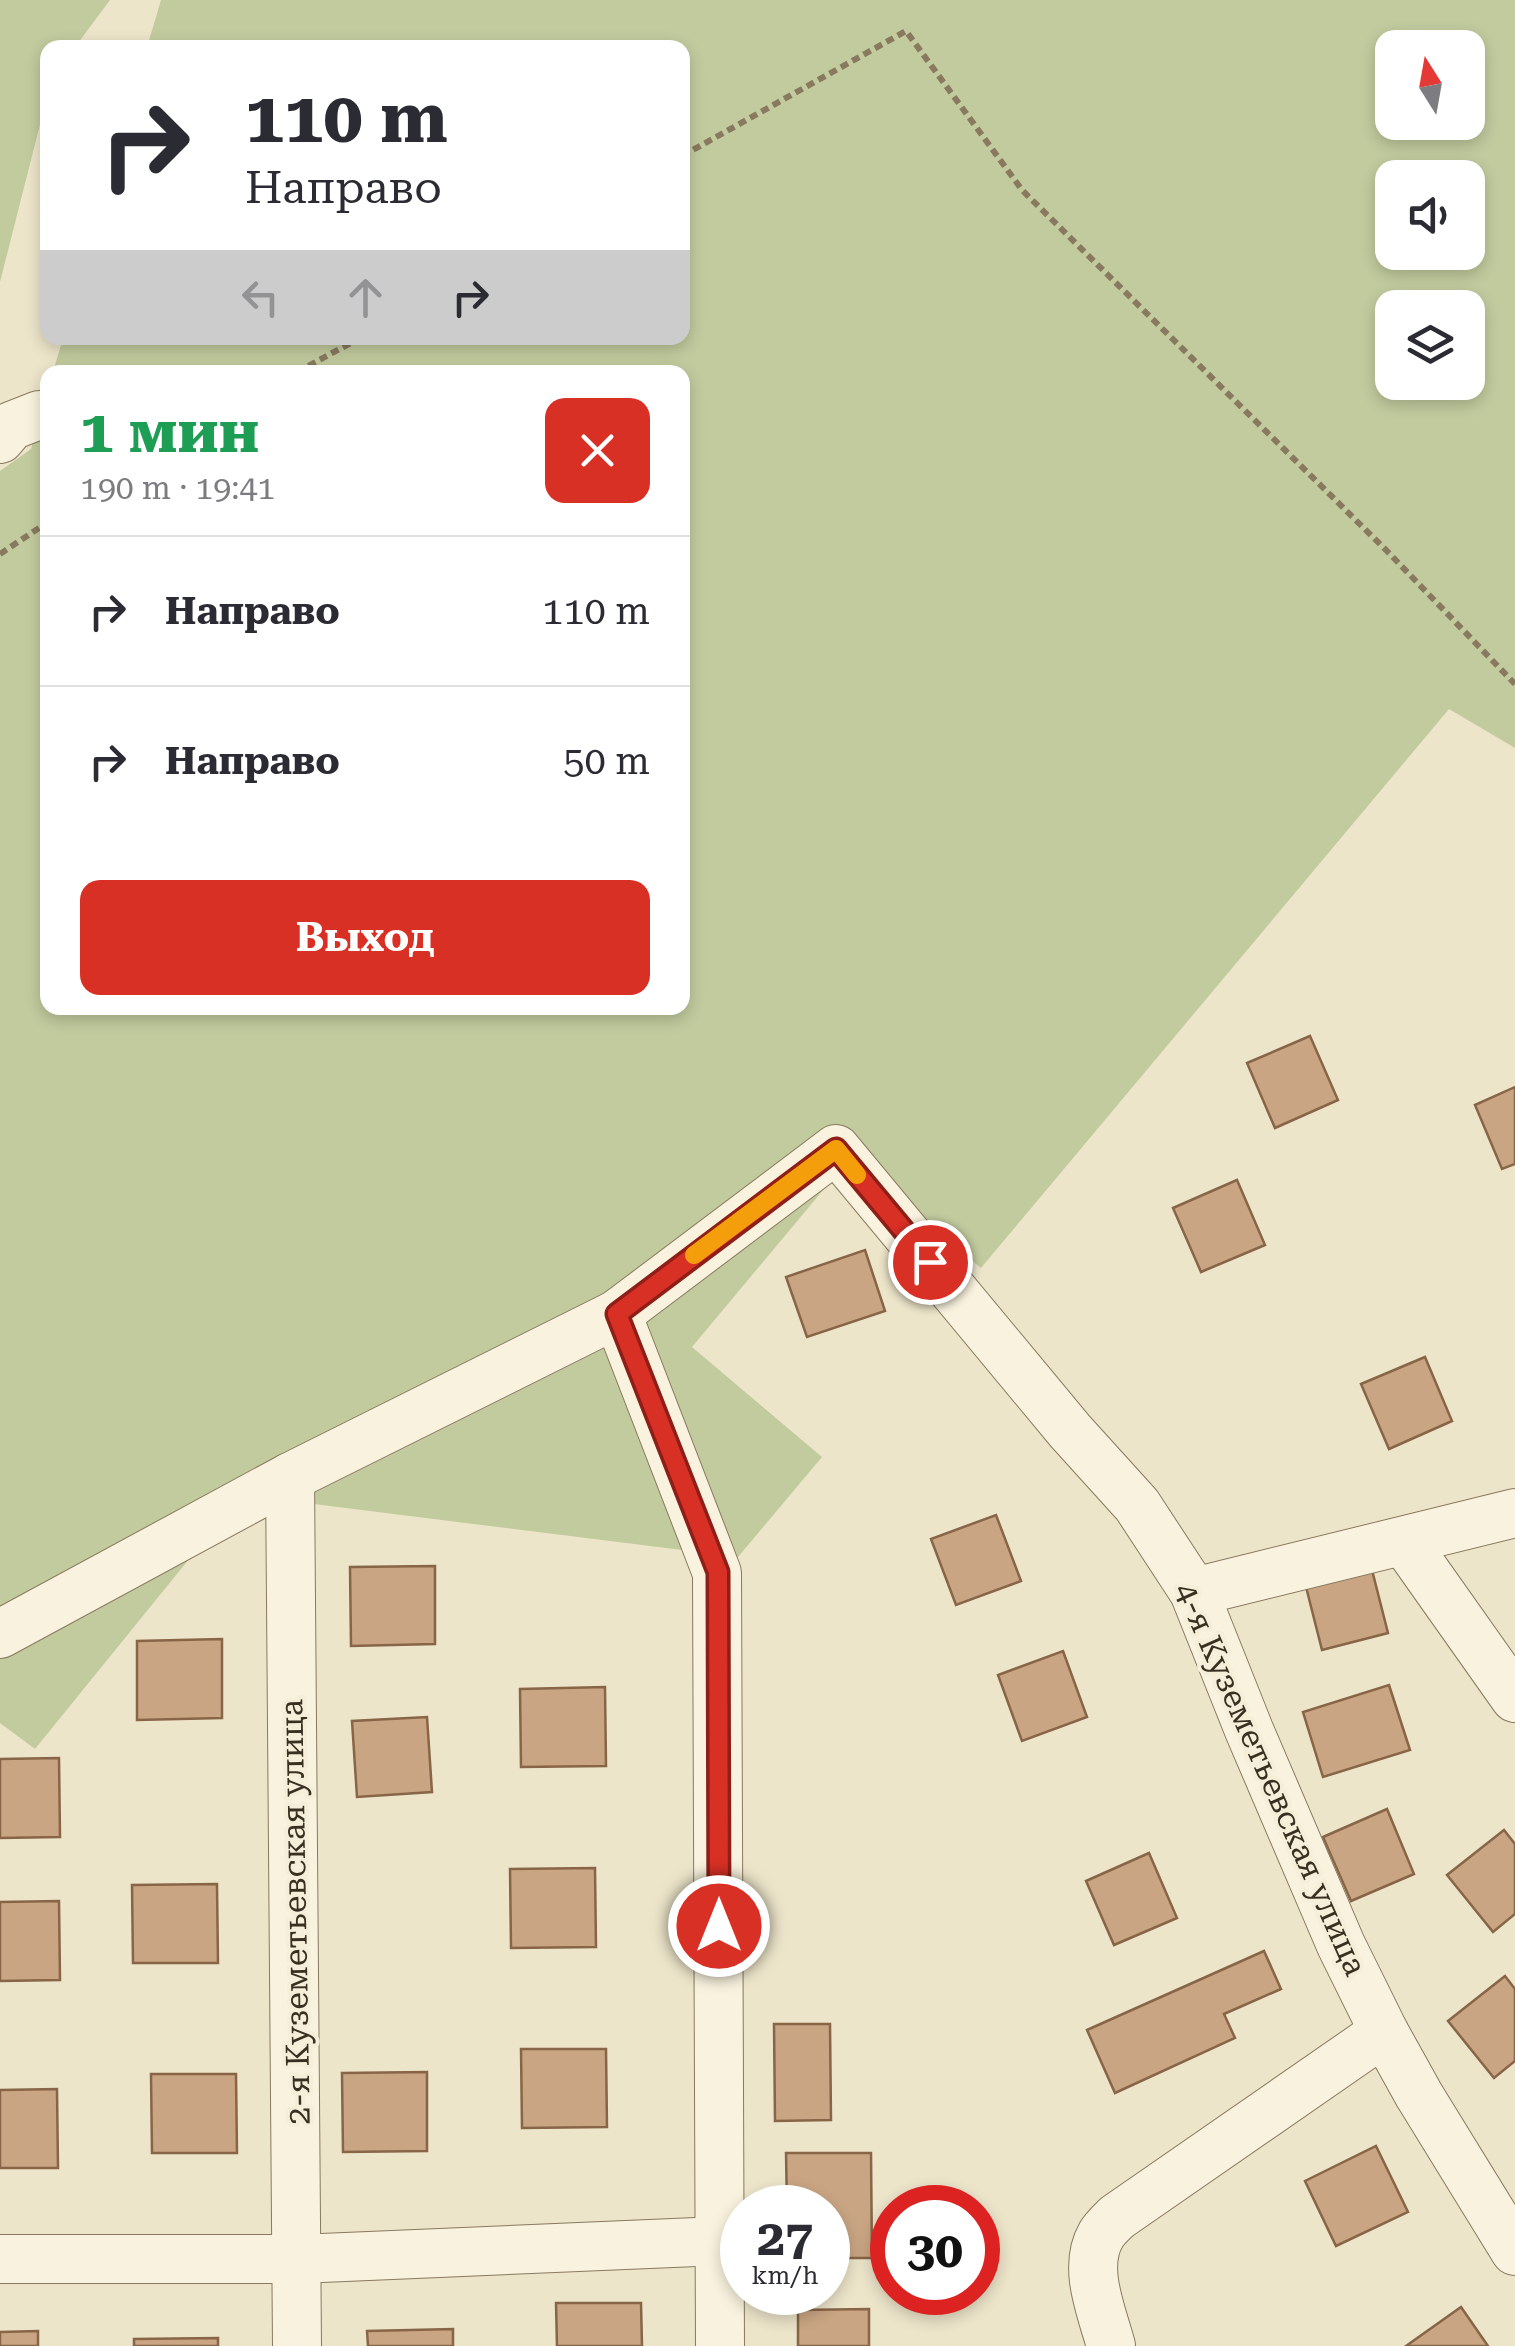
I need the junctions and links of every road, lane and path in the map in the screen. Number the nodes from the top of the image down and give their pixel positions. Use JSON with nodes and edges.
{"nodes":[{"id":1,"x":690,"y":152,"type":"edge"},
{"id":2,"x":347,"y":345,"type":"edge"},
{"id":3,"x":311,"y":365,"type":"edge"},
{"id":4,"x":40,"y":527,"type":"edge"},
{"id":5,"x":0,"y":554,"type":"edge"},
{"id":6,"x":1515,"y":684,"type":"edge"},
{"id":7,"x":617,"y":1314,"type":"junction"},
{"id":8,"x":290,"y":1477,"type":"junction"},
{"id":9,"x":1515,"y":1513,"type":"edge"},
{"id":10,"x":1404,"y":1540,"type":"junction"},
{"id":11,"x":1194,"y":1592,"type":"junction"},
{"id":12,"x":0,"y":1634,"type":"edge"},
{"id":13,"x":1515,"y":1698,"type":"edge"},
{"id":14,"x":1384,"y":2032,"type":"junction"},
{"id":15,"x":720,"y":2240,"type":"joint"},
{"id":16,"x":1515,"y":2250,"type":"edge"},
{"id":17,"x":298,"y":2259,"type":"junction"},
{"id":18,"x":0,"y":2260,"type":"edge"},
{"id":19,"x":720,"y":2315,"type":"edge"},
{"id":20,"x":298,"y":2346,"type":"edge"},
{"id":21,"x":720,"y":2346,"type":"edge"},
{"id":22,"x":1111,"y":2346,"type":"edge"}],
"edges":[{"from":1,"to":6,"type":"path"},
{"from":2,"to":3,"type":"path"},
{"from":4,"to":5,"type":"path"},
{"from":7,"to":8,"type":"street"},
{"from":7,"to":11,"type":"street","name":"4-я Куземетьевская улица"},
{"from":7,"to":15,"type":"street"},
{"from":8,"to":12,"type":"street"},
{"from":8,"to":17,"type":"street","name":"2-я Куземетьевская улица"},
{"from":9,"to":10,"type":"street"},
{"from":10,"to":11,"type":"street"},
{"from":10,"to":13,"type":"street"},
{"from":11,"to":14,"type":"street","name":"4-я Куземетьевская улица"},
{"from":14,"to":16,"type":"street","name":"4-я Куземетьевская улица"},
{"from":14,"to":22,"type":"street"},
{"from":15,"to":17,"type":"street"},
{"from":17,"to":18,"type":"street"},
{"from":17,"to":20,"type":"street","name":"2-я Куземетьевская улица"},
{"from":19,"to":21,"type":"street"}]}
